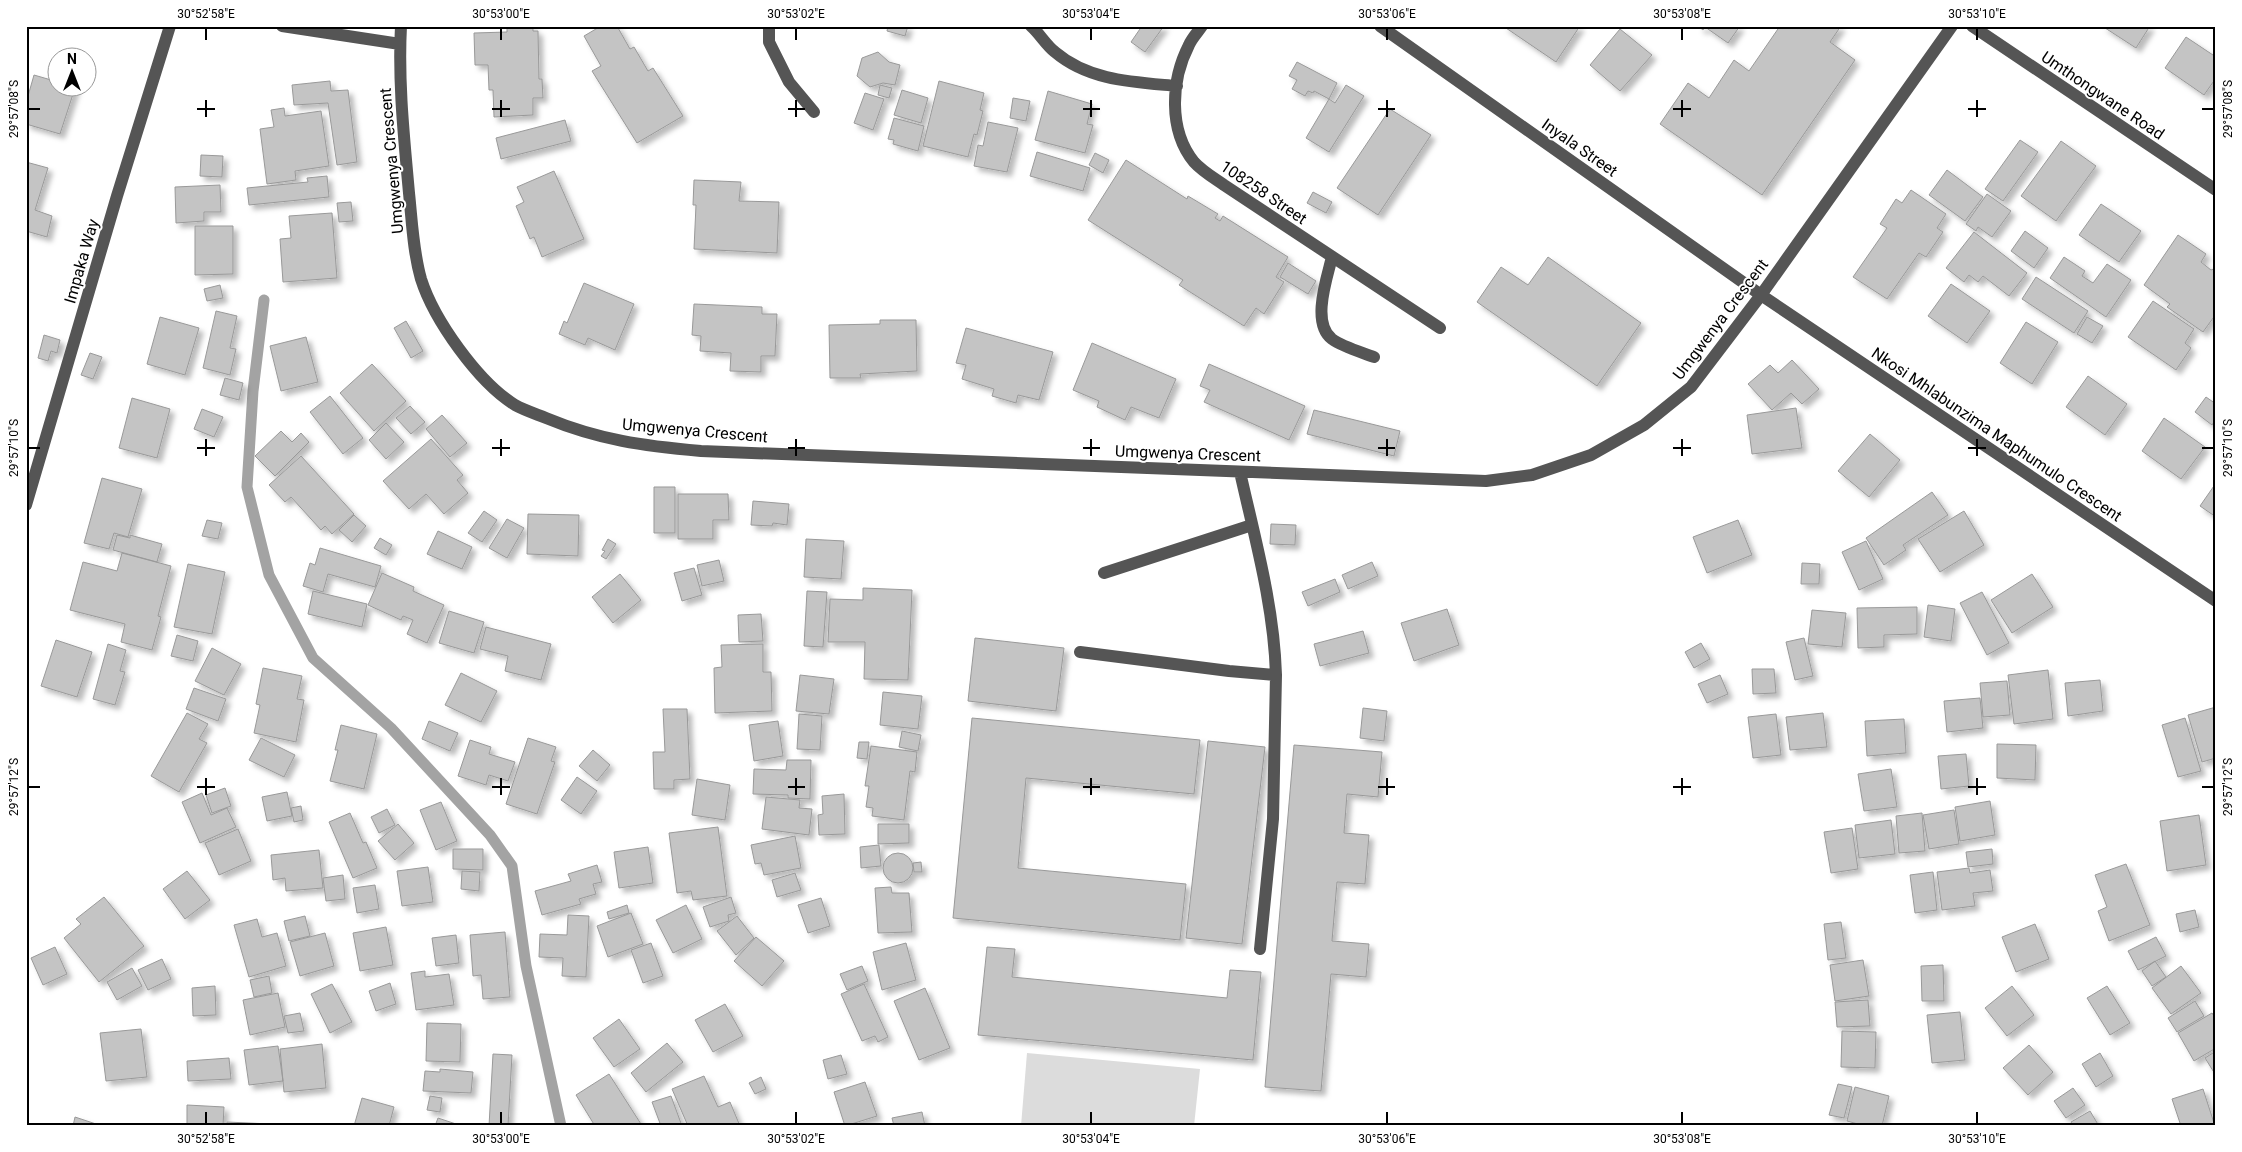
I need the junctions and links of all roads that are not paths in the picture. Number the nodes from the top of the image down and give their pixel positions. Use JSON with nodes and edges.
{"nodes":[{"id":1,"x":170,"y":26,"type":"edge"},
{"id":2,"x":282,"y":26,"type":"edge"},
{"id":3,"x":401,"y":26,"type":"edge"},
{"id":4,"x":769,"y":26,"type":"edge"},
{"id":5,"x":1031,"y":26,"type":"edge"},
{"id":6,"x":1202,"y":26,"type":"edge"},
{"id":7,"x":1380,"y":26,"type":"edge"},
{"id":8,"x":1952,"y":26,"type":"edge"},
{"id":9,"x":1972,"y":26,"type":"edge"},
{"id":10,"x":400,"y":44,"type":"junction"},
{"id":11,"x":1177,"y":86,"type":"junction"},
{"id":12,"x":814,"y":112,"type":"dead end"},
{"id":13,"x":2216,"y":190,"type":"edge"},
{"id":14,"x":1332,"y":257,"type":"junction"},
{"id":15,"x":1761,"y":295,"type":"junction"},
{"id":16,"x":1440,"y":328,"type":"dead end"},
{"id":17,"x":1374,"y":358,"type":"dead end"},
{"id":18,"x":1240,"y":472,"type":"junction"},
{"id":19,"x":26,"y":505,"type":"edge"},
{"id":20,"x":1252,"y":525,"type":"junction"},
{"id":21,"x":1104,"y":573,"type":"dead end"},
{"id":22,"x":2216,"y":601,"type":"edge"},
{"id":23,"x":1080,"y":652,"type":"dead end"},
{"id":24,"x":1276,"y":675,"type":"junction"},
{"id":25,"x":1260,"y":949,"type":"dead end"}],
"edges":[{"from":1,"to":19,"type":"street","name":"Impaka Way"},
{"from":2,"to":10,"type":"street"},
{"from":3,"to":10,"type":"street","name":"Umgwenya Crescent"},
{"from":4,"to":12,"type":"street"},
{"from":5,"to":11,"type":"street"},
{"from":6,"to":11,"type":"street","name":"108258 Street"},
{"from":7,"to":15,"type":"street","name":"Inyala Street"},
{"from":8,"to":15,"type":"street","name":"Umgwenya Crescent"},
{"from":9,"to":13,"type":"street","name":"Umthongwane Road"},
{"from":10,"to":18,"type":"street","name":"Umgwenya Crescent"},
{"from":11,"to":14,"type":"street","name":"108258 Street"},
{"from":14,"to":16,"type":"street","name":"108258 Street"},
{"from":14,"to":17,"type":"street"},
{"from":15,"to":18,"type":"street","name":"Umgwenya Crescent"},
{"from":15,"to":22,"type":"street","name":"Nkosi Mhlabunzima Maphumulo Crescent"},
{"from":18,"to":20,"type":"street"},
{"from":20,"to":21,"type":"street"},
{"from":20,"to":24,"type":"street"},
{"from":23,"to":24,"type":"street"},
{"from":24,"to":25,"type":"street"}]}
